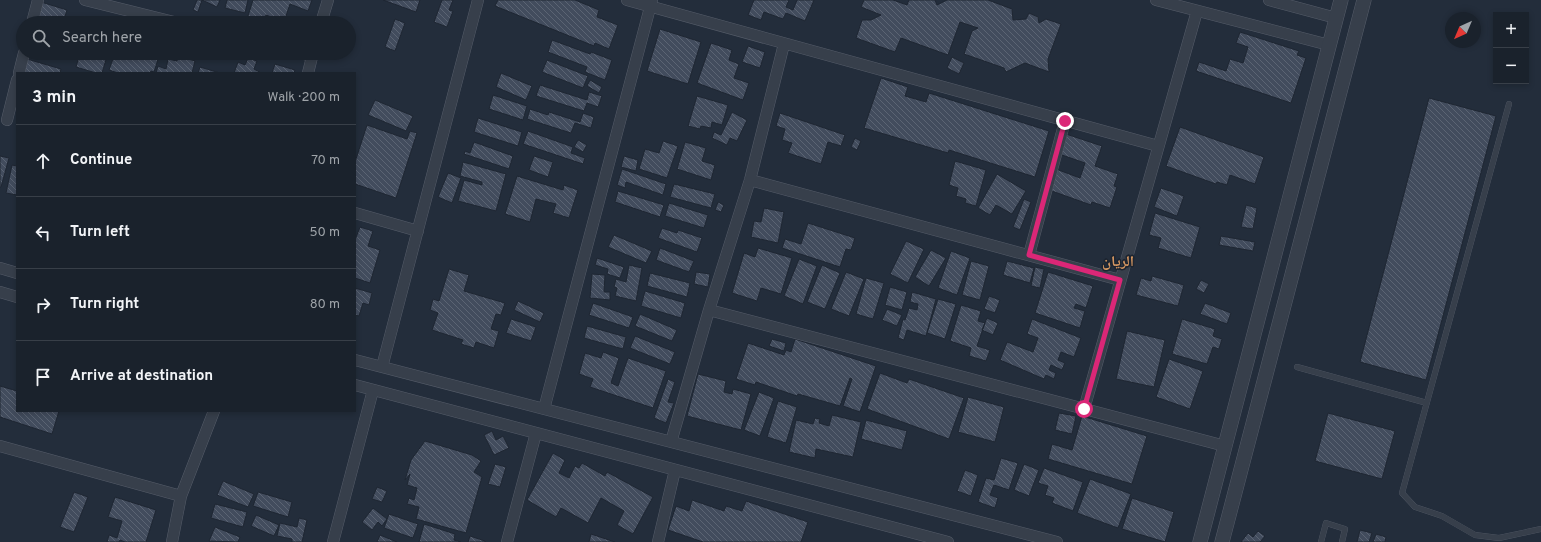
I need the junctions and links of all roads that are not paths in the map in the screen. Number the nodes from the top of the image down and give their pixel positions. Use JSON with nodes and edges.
{"nodes":[{"id":1,"x":38,"y":0,"type":"edge"},
{"id":2,"x":85,"y":0,"type":"edge"},
{"id":3,"x":328,"y":0,"type":"edge"},
{"id":4,"x":478,"y":0,"type":"edge"},
{"id":5,"x":627,"y":0,"type":"edge"},
{"id":6,"x":1156,"y":0,"type":"edge"},
{"id":7,"x":1268,"y":0,"type":"edge"},
{"id":8,"x":1341,"y":0,"type":"edge"},
{"id":9,"x":1364,"y":0,"type":"edge"},
{"id":10,"x":652,"y":3,"type":"edge"},
{"id":11,"x":1197,"y":11,"type":"junction"},
{"id":12,"x":34,"y":16,"type":"edge"},
{"id":13,"x":150,"y":16,"type":"edge"},
{"id":14,"x":323,"y":16,"type":"edge"},
{"id":15,"x":1336,"y":18,"type":"junction"},
{"id":16,"x":784,"y":44,"type":"junction"},
{"id":17,"x":1329,"y":45,"type":"junction"},
{"id":18,"x":22,"y":60,"type":"edge"},
{"id":19,"x":311,"y":60,"type":"edge"},
{"id":20,"x":19,"y":72,"type":"edge"},
{"id":21,"x":308,"y":72,"type":"edge"},
{"id":22,"x":16,"y":84,"type":"edge"},
{"id":23,"x":1509,"y":104,"type":"dead end"},
{"id":24,"x":8,"y":120,"type":"edge"},
{"id":25,"x":1065,"y":121,"type":"junction"},
{"id":26,"x":1158,"y":146,"type":"junction"},
{"id":27,"x":750,"y":180,"type":"junction"},
{"id":28,"x":356,"y":213,"type":"edge"},
{"id":29,"x":418,"y":230,"type":"junction"},
{"id":30,"x":1029,"y":255,"type":"junction"},
{"id":31,"x":0,"y":268,"type":"edge"},
{"id":32,"x":16,"y":272,"type":"edge"},
{"id":33,"x":1120,"y":280,"type":"junction"},
{"id":34,"x":0,"y":292,"type":"edge"},
{"id":35,"x":16,"y":297,"type":"edge"},
{"id":36,"x":709,"y":310,"type":"junction"},
{"id":37,"x":356,"y":360,"type":"edge"},
{"id":38,"x":382,"y":367,"type":"junction"},
{"id":39,"x":1297,"y":367,"type":"dead end"},
{"id":40,"x":356,"y":385,"type":"edge"},
{"id":41,"x":373,"y":390,"type":"junction"},
{"id":42,"x":1427,"y":403,"type":"junction"},
{"id":43,"x":544,"y":409,"type":"junction"},
{"id":44,"x":1084,"y":409,"type":"junction"},
{"id":45,"x":214,"y":412,"type":"edge"},
{"id":46,"x":536,"y":433,"type":"junction"},
{"id":47,"x":671,"y":442,"type":"junction"},
{"id":48,"x":0,"y":446,"type":"edge"},
{"id":49,"x":1225,"y":446,"type":"junction"},
{"id":50,"x":675,"y":470,"type":"junction"},
{"id":51,"x":181,"y":496,"type":"junction"},
{"id":52,"x":1541,"y":529,"type":"edge"},
{"id":53,"x":172,"y":542,"type":"edge"},
{"id":54,"x":333,"y":542,"type":"edge"},
{"id":55,"x":507,"y":542,"type":"edge"},
{"id":56,"x":658,"y":542,"type":"edge"},
{"id":57,"x":948,"y":542,"type":"edge"},
{"id":58,"x":1057,"y":542,"type":"edge"},
{"id":59,"x":1200,"y":542,"type":"edge"},
{"id":60,"x":1222,"y":542,"type":"edge"},
{"id":61,"x":1321,"y":542,"type":"edge"},
{"id":62,"x":1342,"y":542,"type":"edge"}],
"edges":[{"from":1,"to":12,"type":"street"},
{"from":2,"to":13,"type":"street"},
{"from":3,"to":14,"type":"street"},
{"from":4,"to":29,"type":"street"},
{"from":5,"to":10,"type":"street"},
{"from":6,"to":11,"type":"street"},
{"from":7,"to":15,"type":"street"},
{"from":8,"to":15,"type":"street"},
{"from":9,"to":60,"type":"street"},
{"from":10,"to":16,"type":"street"},
{"from":10,"to":43,"type":"street"},
{"from":11,"to":17,"type":"street"},
{"from":11,"to":26,"type":"street"},
{"from":15,"to":17,"type":"street"},
{"from":16,"to":25,"type":"street"},
{"from":16,"to":27,"type":"street"},
{"from":17,"to":49,"type":"street"},
{"from":18,"to":20,"type":"street"},
{"from":19,"to":21,"type":"street"},
{"from":22,"to":24,"type":"street"},
{"from":23,"to":42,"type":"lane"},
{"from":25,"to":26,"type":"street"},
{"from":25,"to":30,"type":"street"},
{"from":26,"to":33,"type":"street"},
{"from":27,"to":30,"type":"street"},
{"from":27,"to":36,"type":"street"},
{"from":28,"to":29,"type":"street"},
{"from":29,"to":38,"type":"street"},
{"from":30,"to":33,"type":"street"},
{"from":31,"to":32,"type":"street"},
{"from":33,"to":44,"type":"street"},
{"from":34,"to":35,"type":"street"},
{"from":36,"to":44,"type":"street"},
{"from":36,"to":47,"type":"street"},
{"from":37,"to":38,"type":"street"},
{"from":38,"to":43,"type":"street"},
{"from":39,"to":42,"type":"lane"},
{"from":40,"to":41,"type":"street"},
{"from":41,"to":46,"type":"street"},
{"from":41,"to":54,"type":"street"},
{"from":42,"to":52,"type":"lane"},
{"from":43,"to":47,"type":"street"},
{"from":44,"to":49,"type":"street"},
{"from":45,"to":51,"type":"street"},
{"from":46,"to":50,"type":"street"},
{"from":46,"to":55,"type":"street"},
{"from":47,"to":58,"type":"street"},
{"from":48,"to":51,"type":"street"},
{"from":49,"to":59,"type":"street"},
{"from":50,"to":56,"type":"street"},
{"from":50,"to":57,"type":"street"},
{"from":51,"to":53,"type":"street"},
{"from":61,"to":62,"type":"lane"}]}
